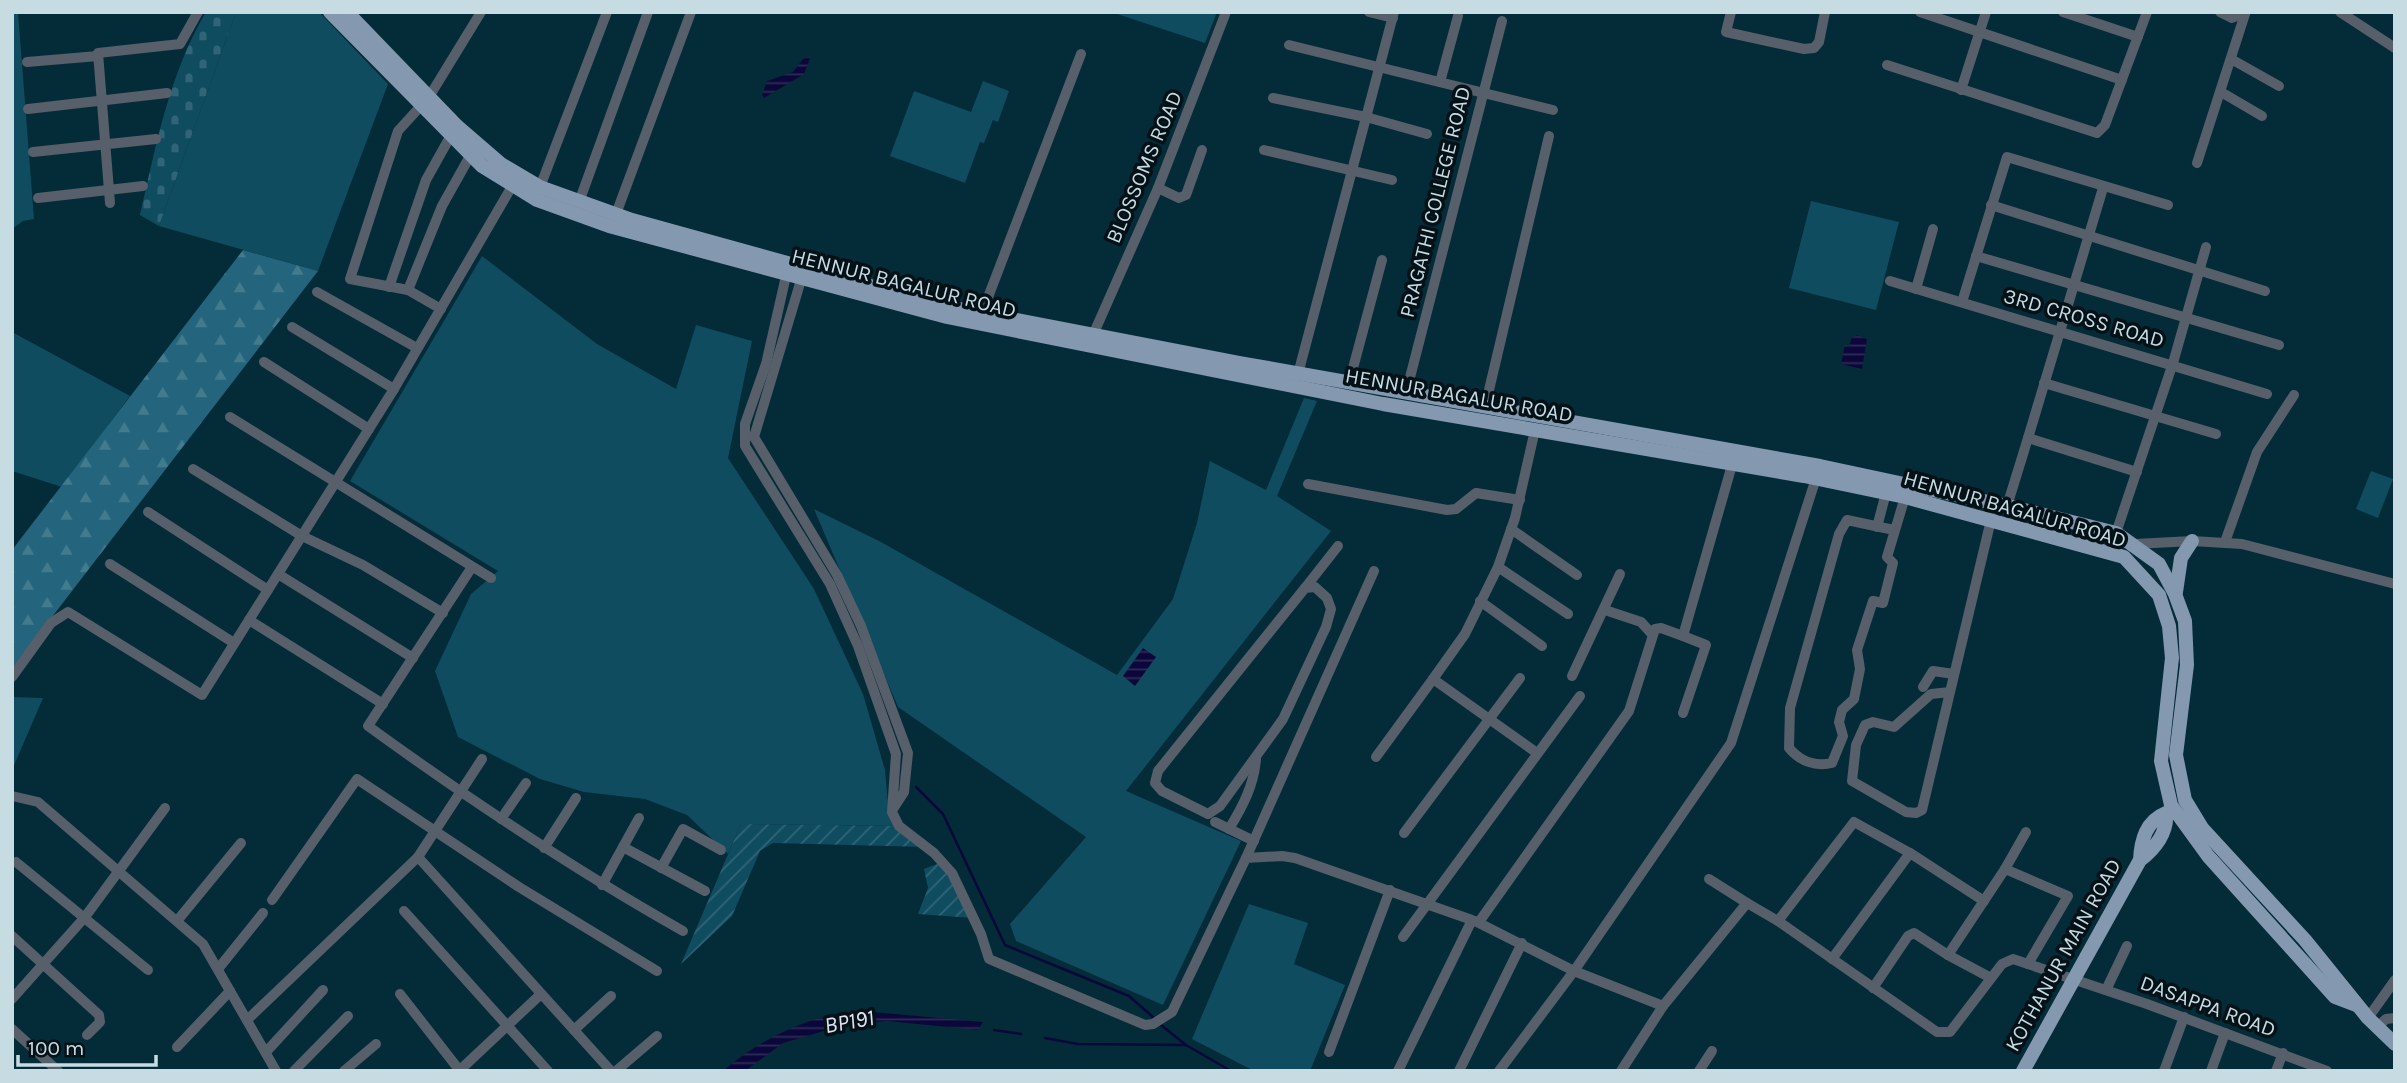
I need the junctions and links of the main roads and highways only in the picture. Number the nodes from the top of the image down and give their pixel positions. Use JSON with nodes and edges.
{"nodes":[{"id":1,"x":330,"y":12,"type":"edge"},
{"id":2,"x":353,"y":19,"type":"edge"},
{"id":3,"x":426,"y":102,"type":"junction"},
{"id":4,"x":515,"y":181,"type":"junction"},
{"id":5,"x":630,"y":226,"type":"junction"},
{"id":6,"x":1059,"y":335,"type":"junction"},
{"id":7,"x":1818,"y":473,"type":"junction"},
{"id":8,"x":2192,"y":541,"type":"road end"},
{"id":9,"x":2175,"y":594,"type":"junction"},
{"id":10,"x":2174,"y":806,"type":"junction"},
{"id":11,"x":2395,"y":1044,"type":"edge"},
{"id":12,"x":2023,"y":1071,"type":"edge"}],
"edges":[{"from":1,"to":2,"type":"main road","name":"HENNUR BAGALUR ROAD"},
{"from":2,"to":3,"type":"main road","name":"HENNUR BAGALUR ROAD"},
{"from":3,"to":4,"type":"main road","name":"HENNUR BAGALUR ROAD"},
{"from":3,"to":4,"type":"main road","name":"HENNUR BAGALUR ROAD"},
{"from":4,"to":5,"type":"main road","name":"HENNUR BAGALUR ROAD"},
{"from":4,"to":5,"type":"main road","name":"HENNUR BAGALUR ROAD"},
{"from":5,"to":6,"type":"main road","name":"HENNUR BAGALUR ROAD"},
{"from":5,"to":6,"type":"main road","name":"HENNUR BAGALUR ROAD"},
{"from":6,"to":7,"type":"main road","name":"HENNUR BAGALUR ROAD"},
{"from":6,"to":7,"type":"main road","name":"HENNUR BAGALUR ROAD"},
{"from":7,"to":9,"type":"main road","name":"HENNUR BAGALUR ROAD"},
{"from":7,"to":10,"type":"main road","name":"HENNUR BAGALUR ROAD"},
{"from":8,"to":9,"type":"main road"},
{"from":9,"to":10,"type":"main road","name":"HENNUR BAGALUR ROAD"},
{"from":10,"to":11,"type":"main road","name":"HENNUR BAGALUR ROAD"},
{"from":10,"to":12,"type":"main road","name":"KOTHANUR MAIN ROAD"}]}
